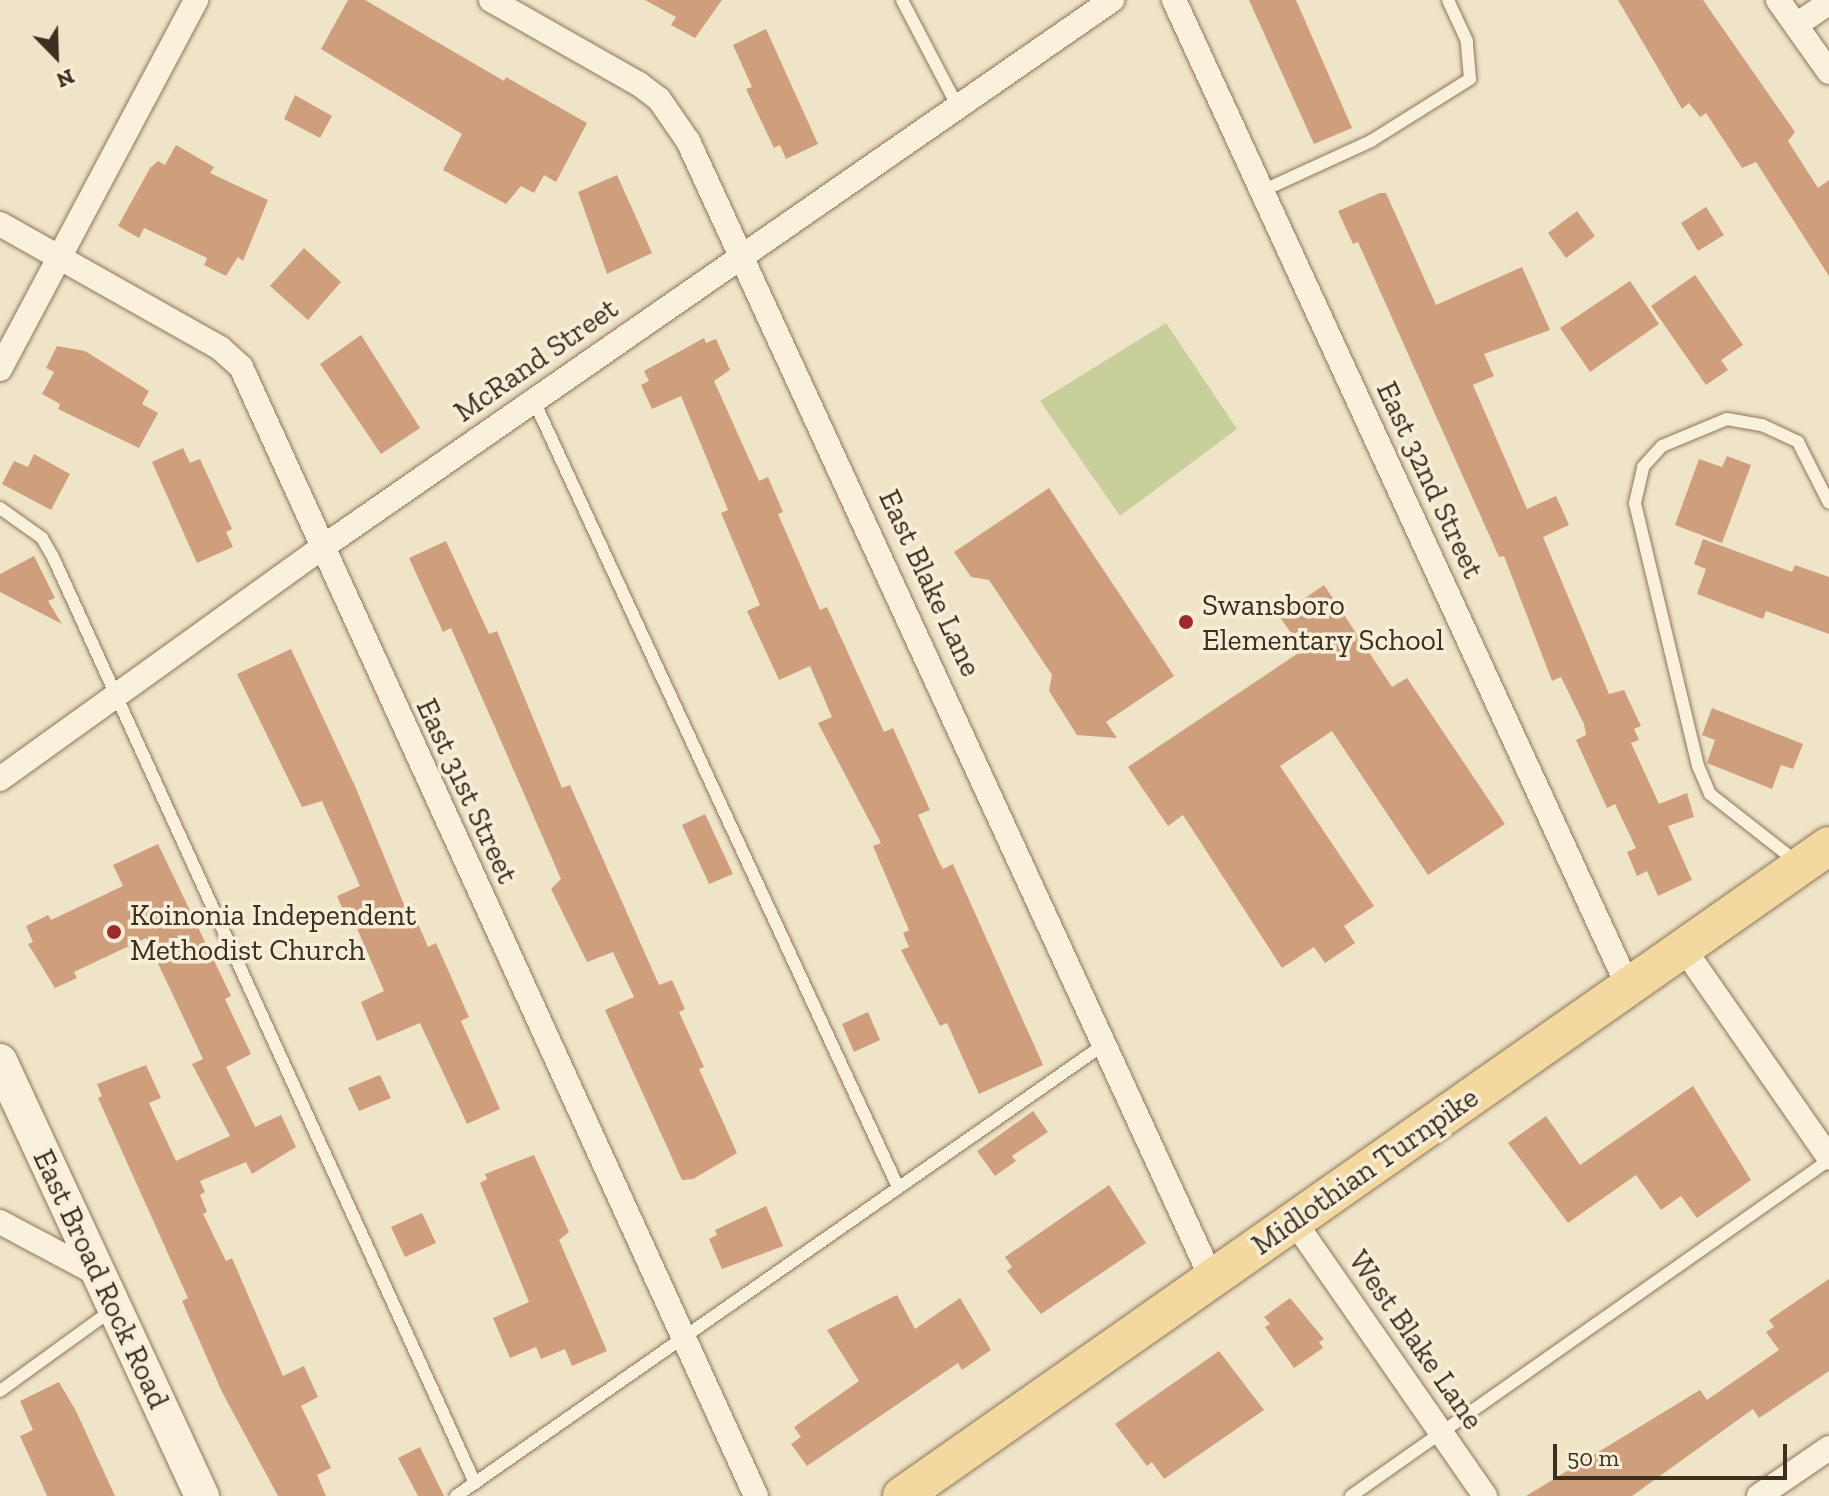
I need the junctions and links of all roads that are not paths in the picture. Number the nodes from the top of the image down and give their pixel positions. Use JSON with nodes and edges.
{"nodes":[{"id":1,"x":196,"y":0,"type":"edge"},
{"id":2,"x":491,"y":0,"type":"edge"},
{"id":3,"x":902,"y":0,"type":"edge"},
{"id":4,"x":1112,"y":0,"type":"edge"},
{"id":5,"x":1174,"y":0,"type":"edge"},
{"id":6,"x":1448,"y":0,"type":"edge"},
{"id":7,"x":1778,"y":0,"type":"edge"},
{"id":8,"x":1829,"y":3,"type":"edge"},
{"id":9,"x":1796,"y":25,"type":"junction"},
{"id":10,"x":1829,"y":72,"type":"edge"},
{"id":11,"x":958,"y":107,"type":"junction"},
{"id":12,"x":1262,"y":191,"type":"junction"},
{"id":13,"x":0,"y":224,"type":"edge"},
{"id":14,"x":60,"y":256,"type":"junction"},
{"id":15,"x":744,"y":256,"type":"junction"},
{"id":16,"x":0,"y":369,"type":"edge"},
{"id":17,"x":534,"y":401,"type":"junction"},
{"id":18,"x":1829,"y":503,"type":"edge"},
{"id":19,"x":0,"y":508,"type":"edge"},
{"id":20,"x":320,"y":549,"type":"junction"},
{"id":21,"x":118,"y":696,"type":"junction"},
{"id":22,"x":0,"y":779,"type":"edge"},
{"id":23,"x":1815,"y":856,"type":"edge"},
{"id":24,"x":1684,"y":949,"type":"junction"},
{"id":25,"x":1628,"y":986,"type":"junction"},
{"id":26,"x":1106,"y":1043,"type":"junction"},
{"id":27,"x":0,"y":1061,"type":"edge"},
{"id":28,"x":1829,"y":1159,"type":"edge"},
{"id":29,"x":898,"y":1187,"type":"junction"},
{"id":30,"x":1294,"y":1221,"type":"junction"},
{"id":31,"x":0,"y":1222,"type":"edge"},
{"id":32,"x":98,"y":1274,"type":"junction"},
{"id":33,"x":1212,"y":1279,"type":"junction"},
{"id":34,"x":114,"y":1308,"type":"junction"},
{"id":35,"x":684,"y":1335,"type":"junction"},
{"id":36,"x":0,"y":1391,"type":"edge"},
{"id":37,"x":1441,"y":1433,"type":"junction"},
{"id":38,"x":1829,"y":1448,"type":"edge"},
{"id":39,"x":475,"y":1483,"type":"junction"},
{"id":40,"x":193,"y":1492,"type":"edge"},
{"id":41,"x":456,"y":1496,"type":"edge"},
{"id":42,"x":756,"y":1496,"type":"edge"},
{"id":43,"x":902,"y":1496,"type":"edge"},
{"id":44,"x":1351,"y":1496,"type":"edge"},
{"id":45,"x":1485,"y":1496,"type":"edge"},
{"id":46,"x":1759,"y":1496,"type":"edge"}],
"edges":[{"from":1,"to":14,"type":"street"},
{"from":2,"to":15,"type":"street","name":"East Blake Lane"},
{"from":3,"to":11,"type":"lane"},
{"from":4,"to":11,"type":"street","name":"McRand Street"},
{"from":5,"to":12,"type":"street","name":"East 32nd Street"},
{"from":6,"to":12,"type":"lane"},
{"from":7,"to":9,"type":"street"},
{"from":8,"to":9,"type":"street"},
{"from":9,"to":10,"type":"street"},
{"from":11,"to":15,"type":"street","name":"McRand Street"},
{"from":12,"to":25,"type":"street","name":"East 32nd Street"},
{"from":13,"to":14,"type":"street","name":"East 31st Street"},
{"from":14,"to":16,"type":"street"},
{"from":14,"to":20,"type":"street","name":"East 31st Street"},
{"from":15,"to":17,"type":"street","name":"McRand Street"},
{"from":15,"to":26,"type":"street","name":"East Blake Lane"},
{"from":17,"to":20,"type":"street","name":"McRand Street"},
{"from":17,"to":29,"type":"lane"},
{"from":18,"to":23,"type":"lane"},
{"from":19,"to":21,"type":"lane"},
{"from":20,"to":21,"type":"street","name":"McRand Street"},
{"from":20,"to":35,"type":"street","name":"East 31st Street"},
{"from":21,"to":22,"type":"street","name":"McRand Street"},
{"from":21,"to":39,"type":"lane"},
{"from":23,"to":24,"type":"main road","name":"Midlothian Turnpike"},
{"from":24,"to":25,"type":"main road","name":"Midlothian Turnpike"},
{"from":24,"to":28,"type":"street"},
{"from":25,"to":30,"type":"main road","name":"Midlothian Turnpike"},
{"from":26,"to":29,"type":"lane"},
{"from":26,"to":33,"type":"street","name":"East Blake Lane"},
{"from":27,"to":32,"type":"main road","name":"East Broad Rock Road"},
{"from":28,"to":37,"type":"lane"},
{"from":29,"to":35,"type":"lane"},
{"from":30,"to":33,"type":"main road","name":"Midlothian Turnpike"},
{"from":30,"to":37,"type":"street","name":"West Blake Lane"},
{"from":31,"to":32,"type":"street"},
{"from":32,"to":34,"type":"main road","name":"East Broad Rock Road"},
{"from":33,"to":43,"type":"main road","name":"Midlothian Turnpike"},
{"from":34,"to":36,"type":"lane"},
{"from":34,"to":40,"type":"main road","name":"East Broad Rock Road"},
{"from":35,"to":39,"type":"lane"},
{"from":35,"to":42,"type":"street","name":"East 31st Street"},
{"from":37,"to":44,"type":"lane"},
{"from":37,"to":45,"type":"street","name":"West Blake Lane"},
{"from":38,"to":46,"type":"street"},
{"from":39,"to":41,"type":"lane"}]}
